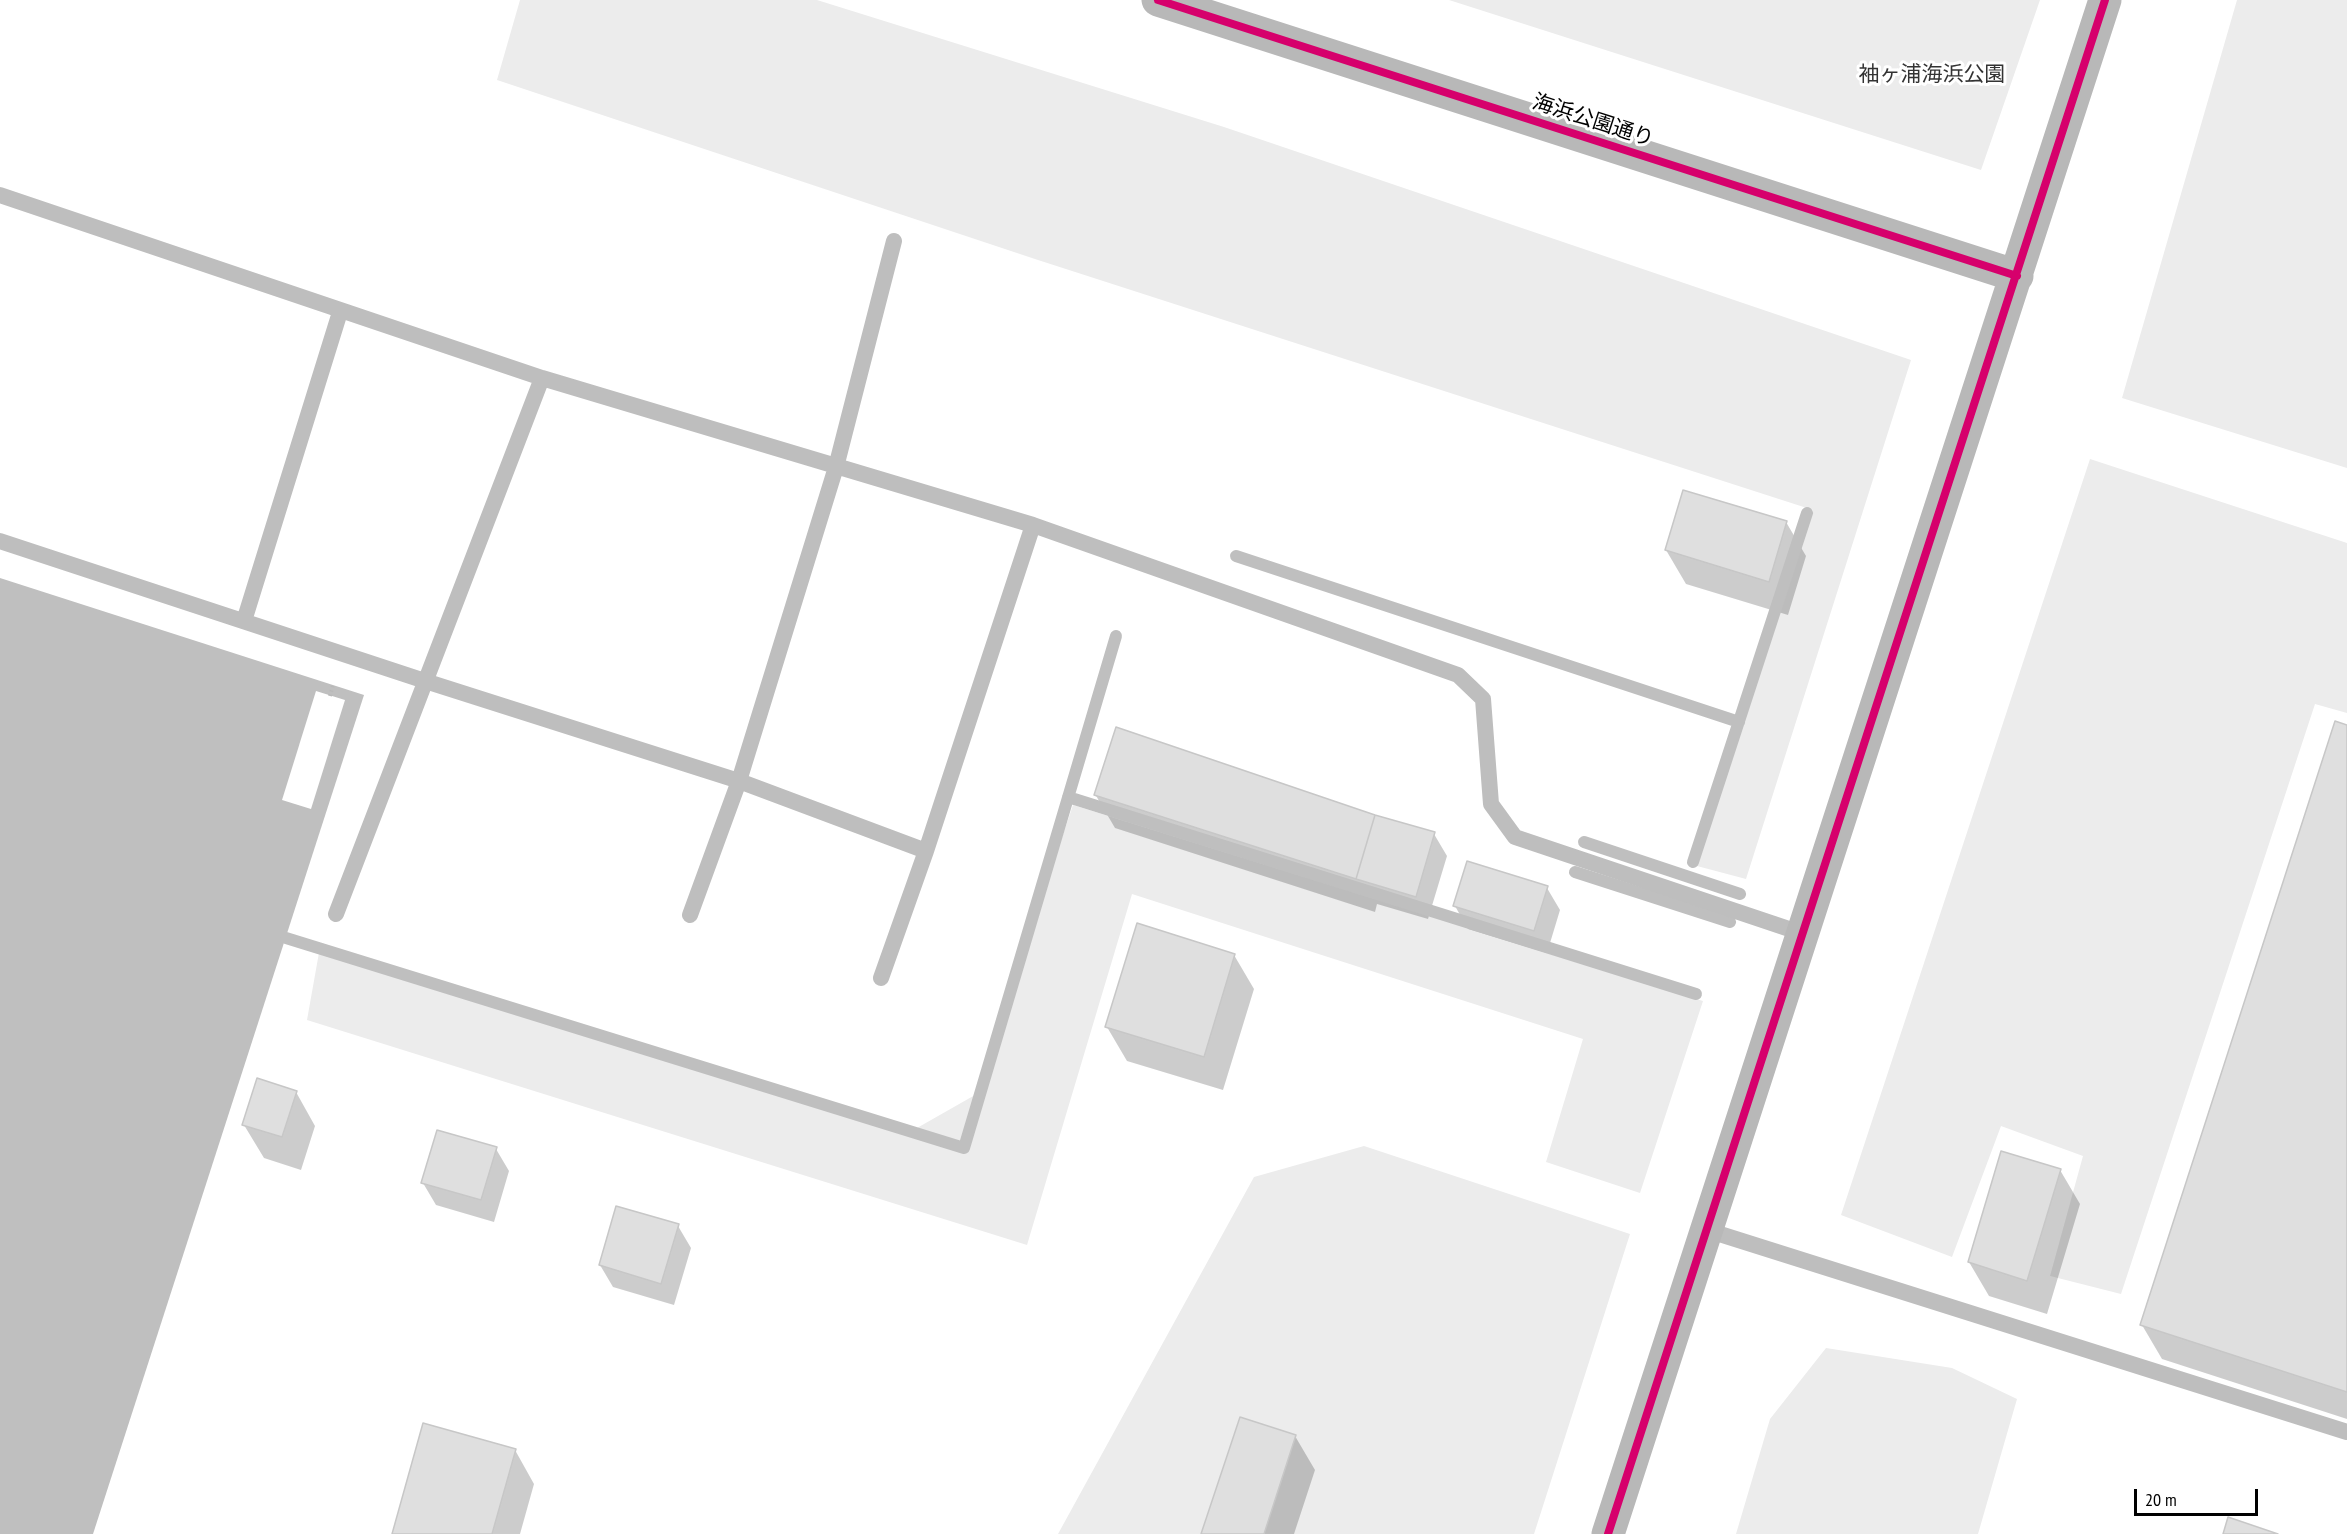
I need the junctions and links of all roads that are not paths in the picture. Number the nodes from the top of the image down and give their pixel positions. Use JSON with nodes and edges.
{"nodes":[{"id":1,"x":1158,"y":0,"type":"edge"},
{"id":2,"x":2105,"y":0,"type":"edge"},
{"id":3,"x":0,"y":195,"type":"edge"},
{"id":4,"x":894,"y":241,"type":"dead end"},
{"id":5,"x":2017,"y":276,"type":"junction"},
{"id":6,"x":340,"y":312,"type":"junction"},
{"id":7,"x":542,"y":378,"type":"junction"},
{"id":8,"x":836,"y":467,"type":"junction"},
{"id":9,"x":1033,"y":525,"type":"junction"},
{"id":10,"x":0,"y":541,"type":"edge"},
{"id":11,"x":244,"y":621,"type":"junction"},
{"id":12,"x":425,"y":681,"type":"junction"},
{"id":13,"x":739,"y":781,"type":"junction"},
{"id":14,"x":926,"y":851,"type":"junction"},
{"id":15,"x":336,"y":914,"type":"dead end"},
{"id":16,"x":690,"y":915,"type":"dead end"},
{"id":17,"x":1804,"y":934,"type":"junction"},
{"id":18,"x":881,"y":978,"type":"dead end"},
{"id":19,"x":1707,"y":1230,"type":"junction"},
{"id":20,"x":2347,"y":1432,"type":"edge"},
{"id":21,"x":1608,"y":1534,"type":"edge"}],
"edges":[{"from":1,"to":5,"type":"street","name":"海浜公園通り"},
{"from":2,"to":5,"type":"street"},
{"from":3,"to":6,"type":"lane"},
{"from":4,"to":8,"type":"lane"},
{"from":5,"to":17,"type":"street"},
{"from":6,"to":7,"type":"lane"},
{"from":6,"to":11,"type":"lane"},
{"from":7,"to":8,"type":"lane"},
{"from":7,"to":12,"type":"lane"},
{"from":8,"to":9,"type":"lane"},
{"from":8,"to":13,"type":"lane"},
{"from":9,"to":14,"type":"lane"},
{"from":9,"to":17,"type":"lane"},
{"from":10,"to":11,"type":"lane"},
{"from":11,"to":12,"type":"lane"},
{"from":12,"to":13,"type":"lane"},
{"from":12,"to":15,"type":"lane"},
{"from":13,"to":14,"type":"lane"},
{"from":13,"to":16,"type":"lane"},
{"from":14,"to":18,"type":"lane"},
{"from":17,"to":19,"type":"street"},
{"from":19,"to":20,"type":"lane"},
{"from":19,"to":21,"type":"street"}]}
